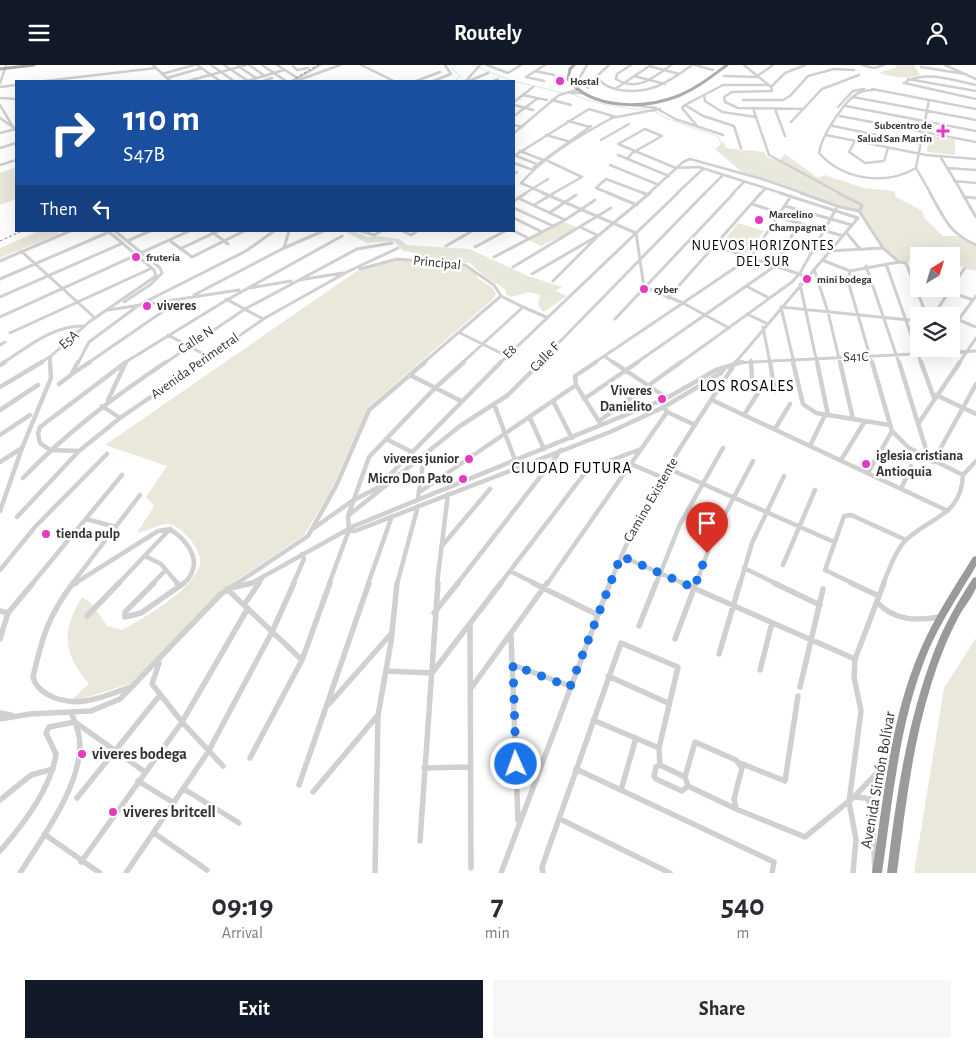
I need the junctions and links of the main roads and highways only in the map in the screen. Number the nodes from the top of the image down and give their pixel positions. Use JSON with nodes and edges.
{"nodes":[{"id":1,"x":13,"y":65,"type":"edge"},
{"id":2,"x":34,"y":65,"type":"edge"},
{"id":3,"x":574,"y":65,"type":"edge"},
{"id":4,"x":583,"y":65,"type":"edge"},
{"id":5,"x":720,"y":65,"type":"edge"},
{"id":6,"x":727,"y":65,"type":"edge"},
{"id":7,"x":0,"y":67,"type":"edge"},
{"id":8,"x":6,"y":67,"type":"edge"},
{"id":9,"x":976,"y":559,"type":"edge"},
{"id":10,"x":976,"y":580,"type":"edge"},
{"id":11,"x":876,"y":873,"type":"edge"},
{"id":12,"x":892,"y":873,"type":"edge"}],
"edges":[{"from":1,"to":8,"type":"main road"},
{"from":2,"to":8,"type":"main road"},
{"from":3,"to":6,"type":"main road"},
{"from":4,"to":5,"type":"main road"},
{"from":7,"to":8,"type":"main road"},
{"from":9,"to":11,"type":"highway","name":"Avenida Simón Bolívar"},
{"from":10,"to":12,"type":"highway","name":"Avenida Simón Bolívar"}]}
